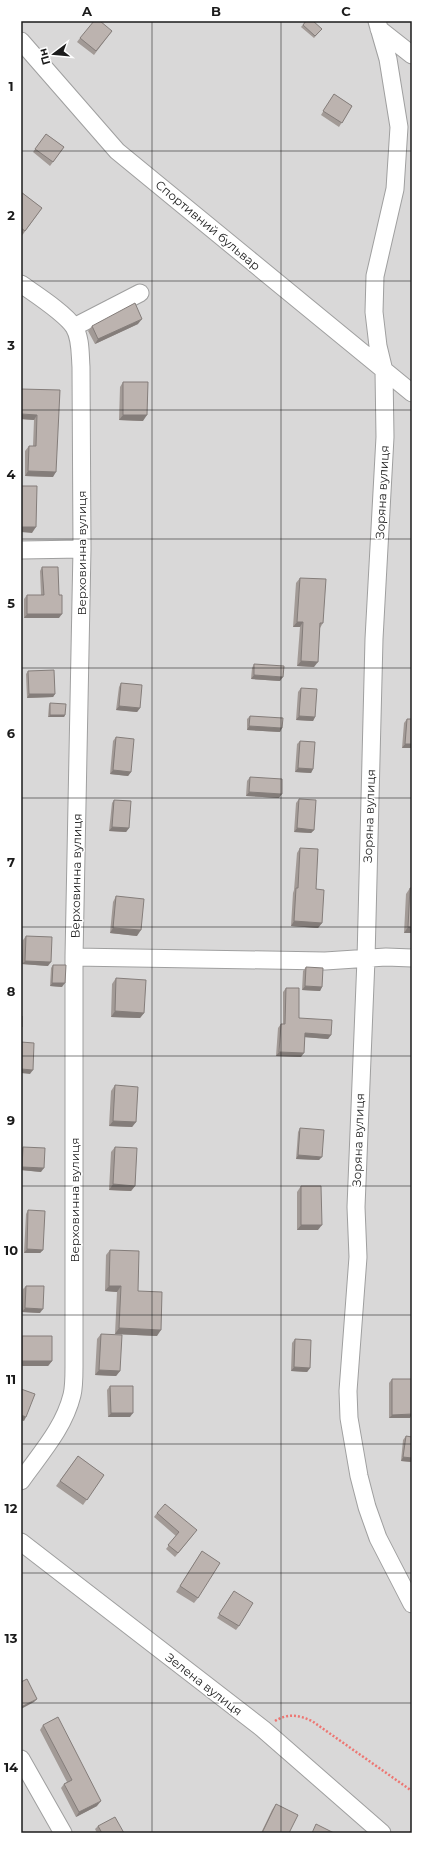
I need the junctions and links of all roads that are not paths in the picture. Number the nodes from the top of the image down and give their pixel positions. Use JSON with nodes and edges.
{"nodes":[{"id":1,"x":368,"y":21,"type":"edge"},
{"id":2,"x":379,"y":26,"type":"edge"},
{"id":3,"x":21,"y":41,"type":"edge"},
{"id":4,"x":412,"y":55,"type":"edge"},
{"id":5,"x":21,"y":284,"type":"edge"},
{"id":6,"x":140,"y":293,"type":"dead end"},
{"id":7,"x":74,"y":327,"type":"junction"},
{"id":8,"x":384,"y":371,"type":"junction"},
{"id":9,"x":412,"y":393,"type":"edge"},
{"id":10,"x":82,"y":548,"type":"junction"},
{"id":11,"x":21,"y":550,"type":"edge"},
{"id":12,"x":74,"y":957,"type":"junction"},
{"id":13,"x":412,"y":958,"type":"edge"},
{"id":14,"x":366,"y":959,"type":"junction"},
{"id":15,"x":21,"y":1481,"type":"edge"},
{"id":16,"x":21,"y":1542,"type":"edge"},
{"id":17,"x":412,"y":1604,"type":"edge"},
{"id":18,"x":21,"y":1759,"type":"edge"},
{"id":19,"x":64,"y":1833,"type":"edge"},
{"id":20,"x":382,"y":1833,"type":"edge"}],
"edges":[{"from":1,"to":2,"type":"street"},
{"from":2,"to":4,"type":"street"},
{"from":2,"to":8,"type":"street","name":"Зоряна вулиця"},
{"from":3,"to":8,"type":"street","name":"Спортивний бульвар"},
{"from":5,"to":7,"type":"street"},
{"from":6,"to":7,"type":"street"},
{"from":7,"to":10,"type":"street","name":"Верховинна вулиця"},
{"from":8,"to":9,"type":"street","name":"Спортивний бульвар"},
{"from":8,"to":14,"type":"street","name":"Зоряна вулиця"},
{"from":10,"to":11,"type":"street"},
{"from":10,"to":12,"type":"street","name":"Верховинна вулиця"},
{"from":12,"to":14,"type":"street"},
{"from":12,"to":15,"type":"street","name":"Верховинна вулиця"},
{"from":13,"to":14,"type":"street"},
{"from":14,"to":17,"type":"street","name":"Зоряна вулиця"},
{"from":16,"to":20,"type":"street","name":"Зелена вулиця"},
{"from":18,"to":19,"type":"street"}]}
